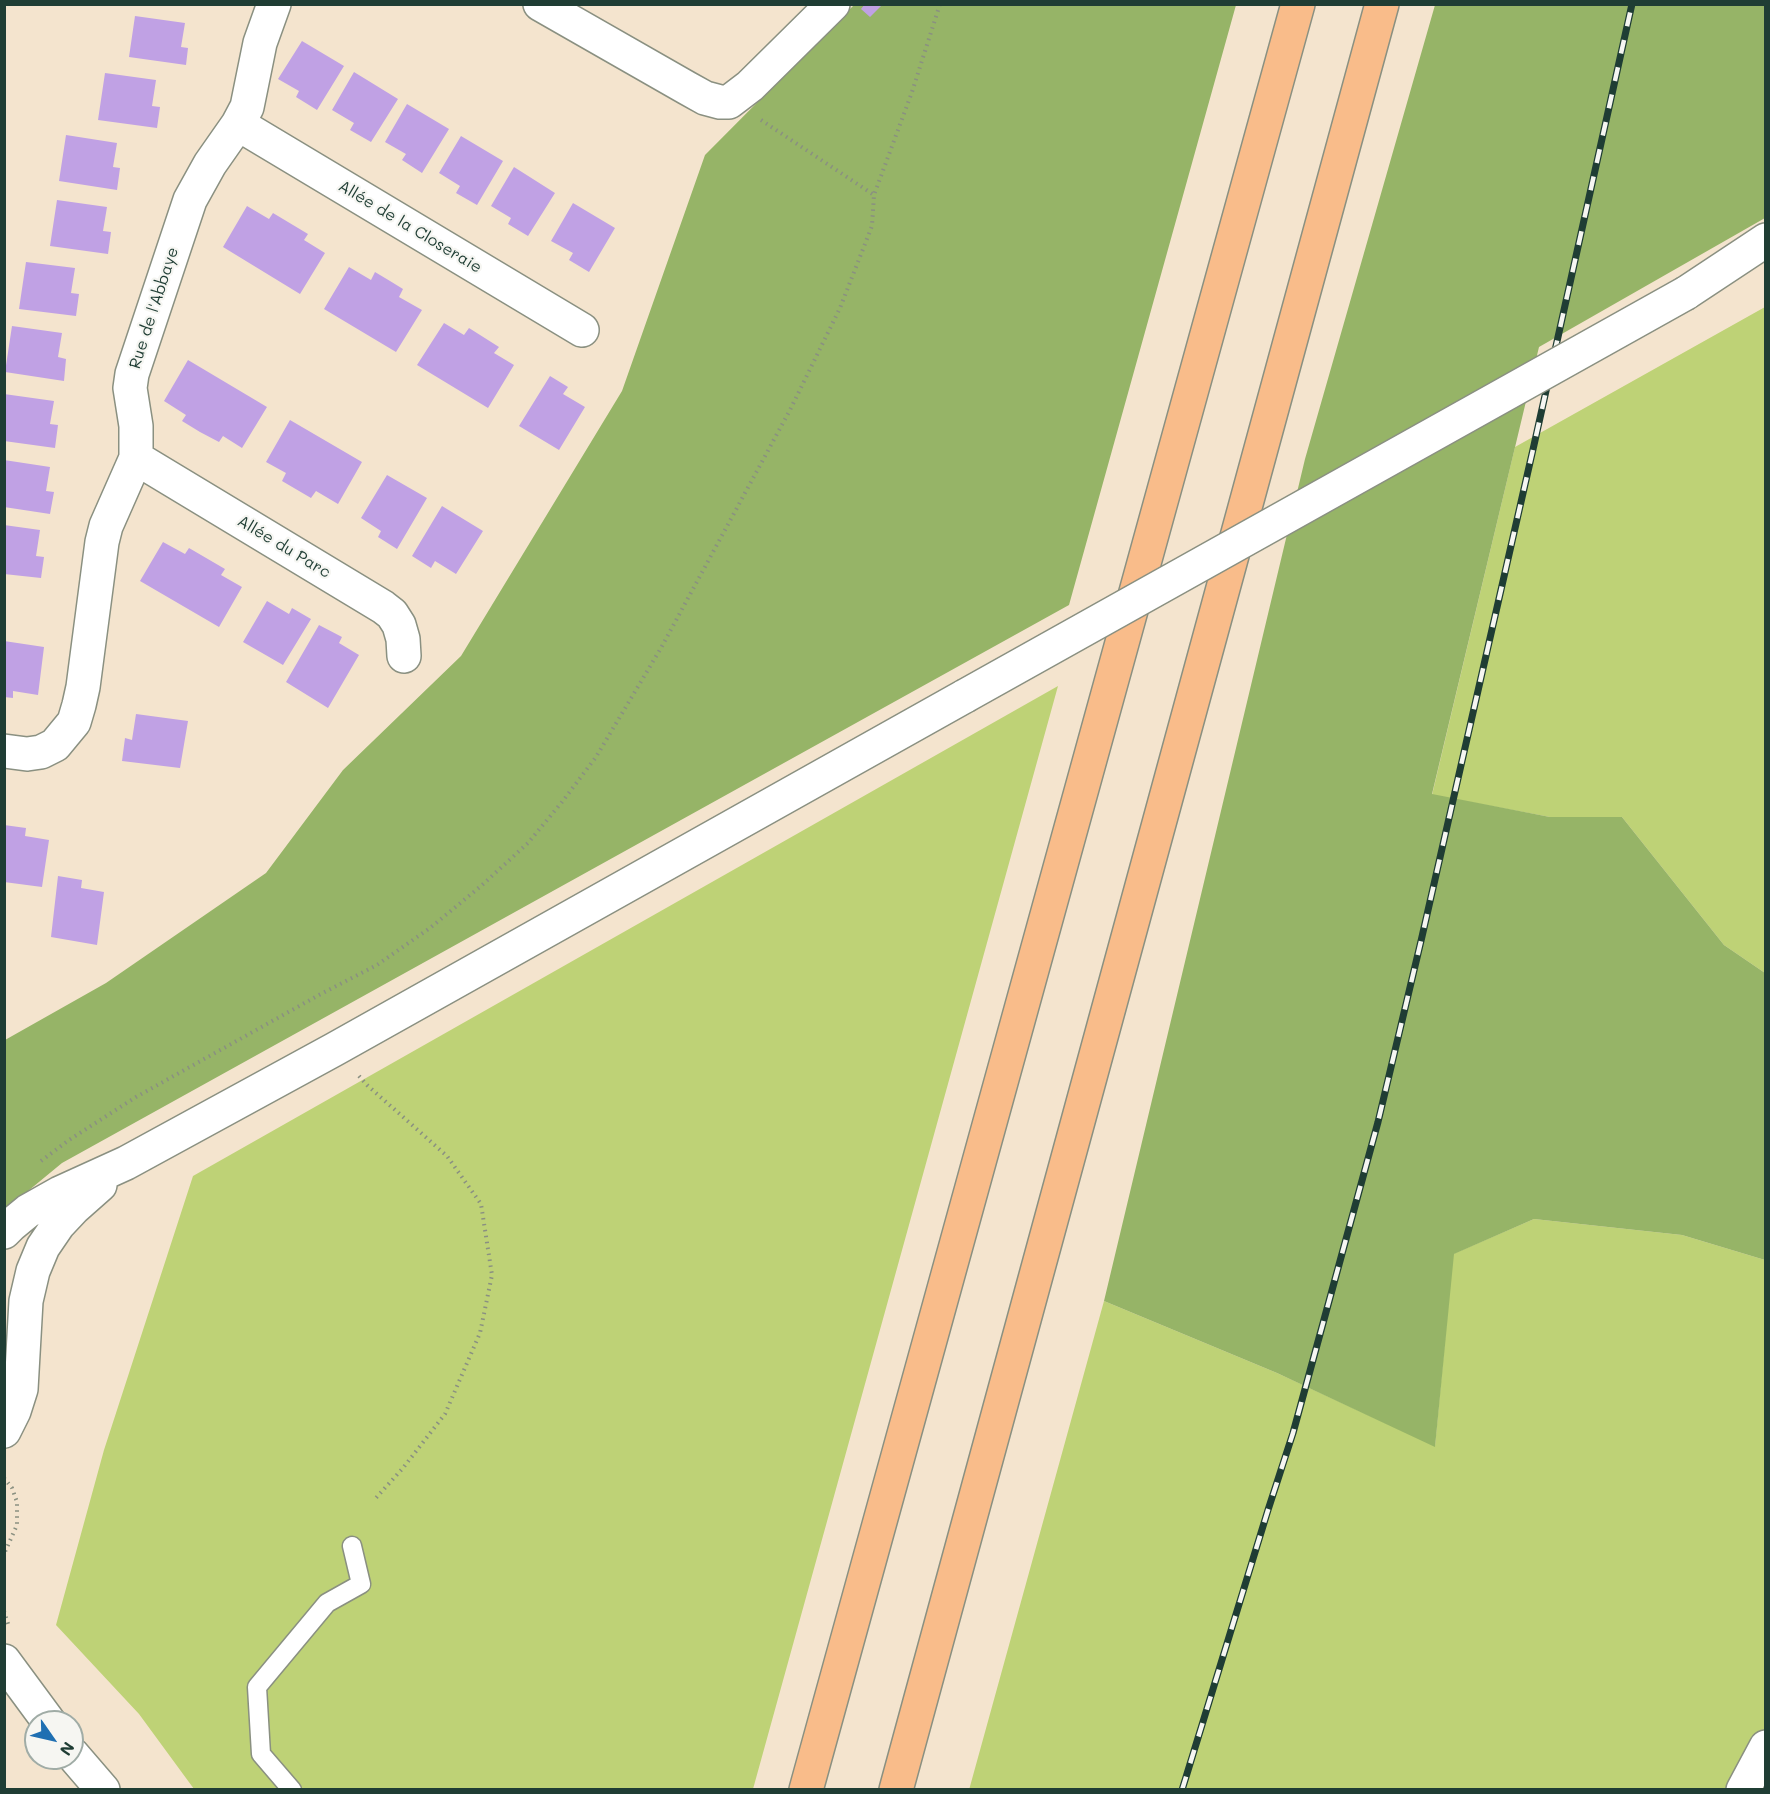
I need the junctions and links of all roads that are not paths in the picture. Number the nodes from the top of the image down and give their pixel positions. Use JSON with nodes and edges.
{"nodes":[{"id":1,"x":274,"y":4,"type":"edge"},
{"id":2,"x":540,"y":4,"type":"edge"},
{"id":3,"x":833,"y":4,"type":"edge"},
{"id":4,"x":1298,"y":4,"type":"edge"},
{"id":5,"x":1382,"y":4,"type":"edge"},
{"id":6,"x":238,"y":124,"type":"junction"},
{"id":7,"x":1766,"y":240,"type":"edge"},
{"id":8,"x":1766,"y":256,"type":"edge"},
{"id":9,"x":1686,"y":293,"type":"junction"},
{"id":10,"x":582,"y":330,"type":"dead end"},
{"id":11,"x":136,"y":458,"type":"junction"},
{"id":12,"x":404,"y":656,"type":"dead end"},
{"id":13,"x":4,"y":751,"type":"edge"},
{"id":14,"x":126,"y":1163,"type":"junction"},
{"id":15,"x":4,"y":1232,"type":"edge"},
{"id":16,"x":4,"y":1431,"type":"edge"},
{"id":17,"x":352,"y":1546,"type":"dead end"},
{"id":18,"x":4,"y":1661,"type":"edge"},
{"id":19,"x":4,"y":1697,"type":"edge"},
{"id":20,"x":40,"y":1710,"type":"edge"},
{"id":21,"x":24,"y":1714,"type":"edge"},
{"id":22,"x":1766,"y":1747,"type":"edge"},
{"id":23,"x":84,"y":1768,"type":"edge"},
{"id":24,"x":103,"y":1790,"type":"edge"},
{"id":25,"x":292,"y":1790,"type":"edge"},
{"id":26,"x":806,"y":1790,"type":"edge"},
{"id":27,"x":896,"y":1790,"type":"edge"},
{"id":28,"x":1743,"y":1790,"type":"edge"}],
"edges":[{"from":1,"to":6,"type":"street","name":"Rue de l'Abbaye"},
{"from":2,"to":3,"type":"street"},
{"from":4,"to":26,"type":"highway"},
{"from":5,"to":27,"type":"highway"},
{"from":6,"to":10,"type":"street","name":"Allée de la Closeraie"},
{"from":6,"to":11,"type":"street","name":"Rue de l'Abbaye"},
{"from":7,"to":9,"type":"street"},
{"from":8,"to":9,"type":"street"},
{"from":9,"to":14,"type":"street","bridge":true},
{"from":11,"to":12,"type":"street","name":"Allée du Parc"},
{"from":11,"to":13,"type":"street","name":"Rue de l'Abbaye"},
{"from":14,"to":15,"type":"street"},
{"from":14,"to":16,"type":"street"},
{"from":17,"to":25,"type":"lane"},
{"from":18,"to":20,"type":"street"},
{"from":19,"to":21,"type":"street"},
{"from":22,"to":28,"type":"street"},
{"from":23,"to":24,"type":"street"}]}
